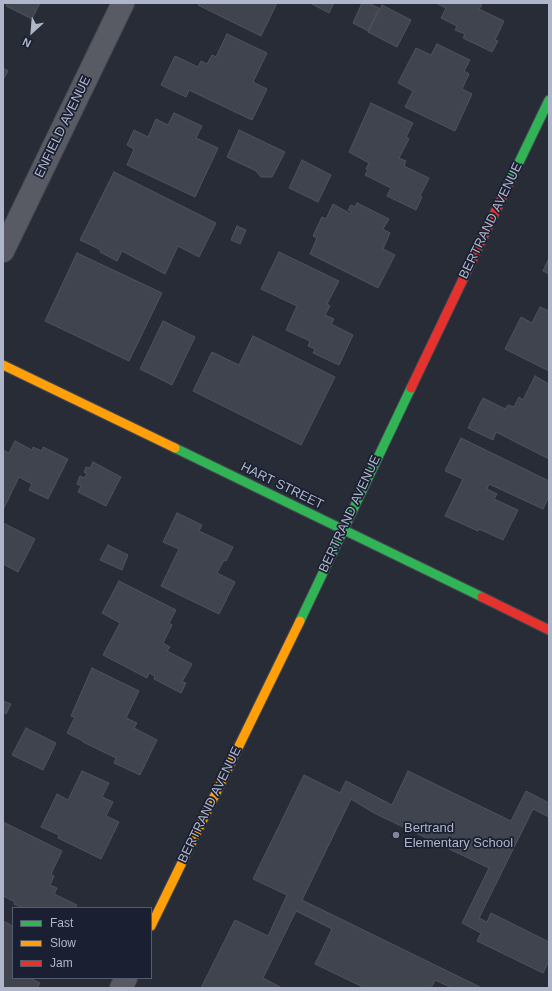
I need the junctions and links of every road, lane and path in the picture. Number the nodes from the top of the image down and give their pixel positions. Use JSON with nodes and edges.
{"nodes":[{"id":1,"x":122,"y":3,"type":"edge"},
{"id":2,"x":549,"y":100,"type":"edge"},
{"id":3,"x":3,"y":251,"type":"edge"},
{"id":4,"x":3,"y":365,"type":"edge"},
{"id":5,"x":342,"y":530,"type":"junction"},
{"id":6,"x":549,"y":630,"type":"edge"},
{"id":7,"x":152,"y":924,"type":"edge"},
{"id":8,"x":126,"y":979,"type":"edge"},
{"id":9,"x":121,"y":988,"type":"edge"}],
"edges":[{"from":1,"to":3,"type":"street","name":"ENFIELD AVENUE"},
{"from":2,"to":5,"type":"street","name":"BERTRAND AVENUE"},
{"from":4,"to":5,"type":"street","name":"HART STREET"},
{"from":5,"to":6,"type":"street","name":"HART STREET"},
{"from":5,"to":7,"type":"street","name":"BERTRAND AVENUE"},
{"from":8,"to":9,"type":"street"}]}
